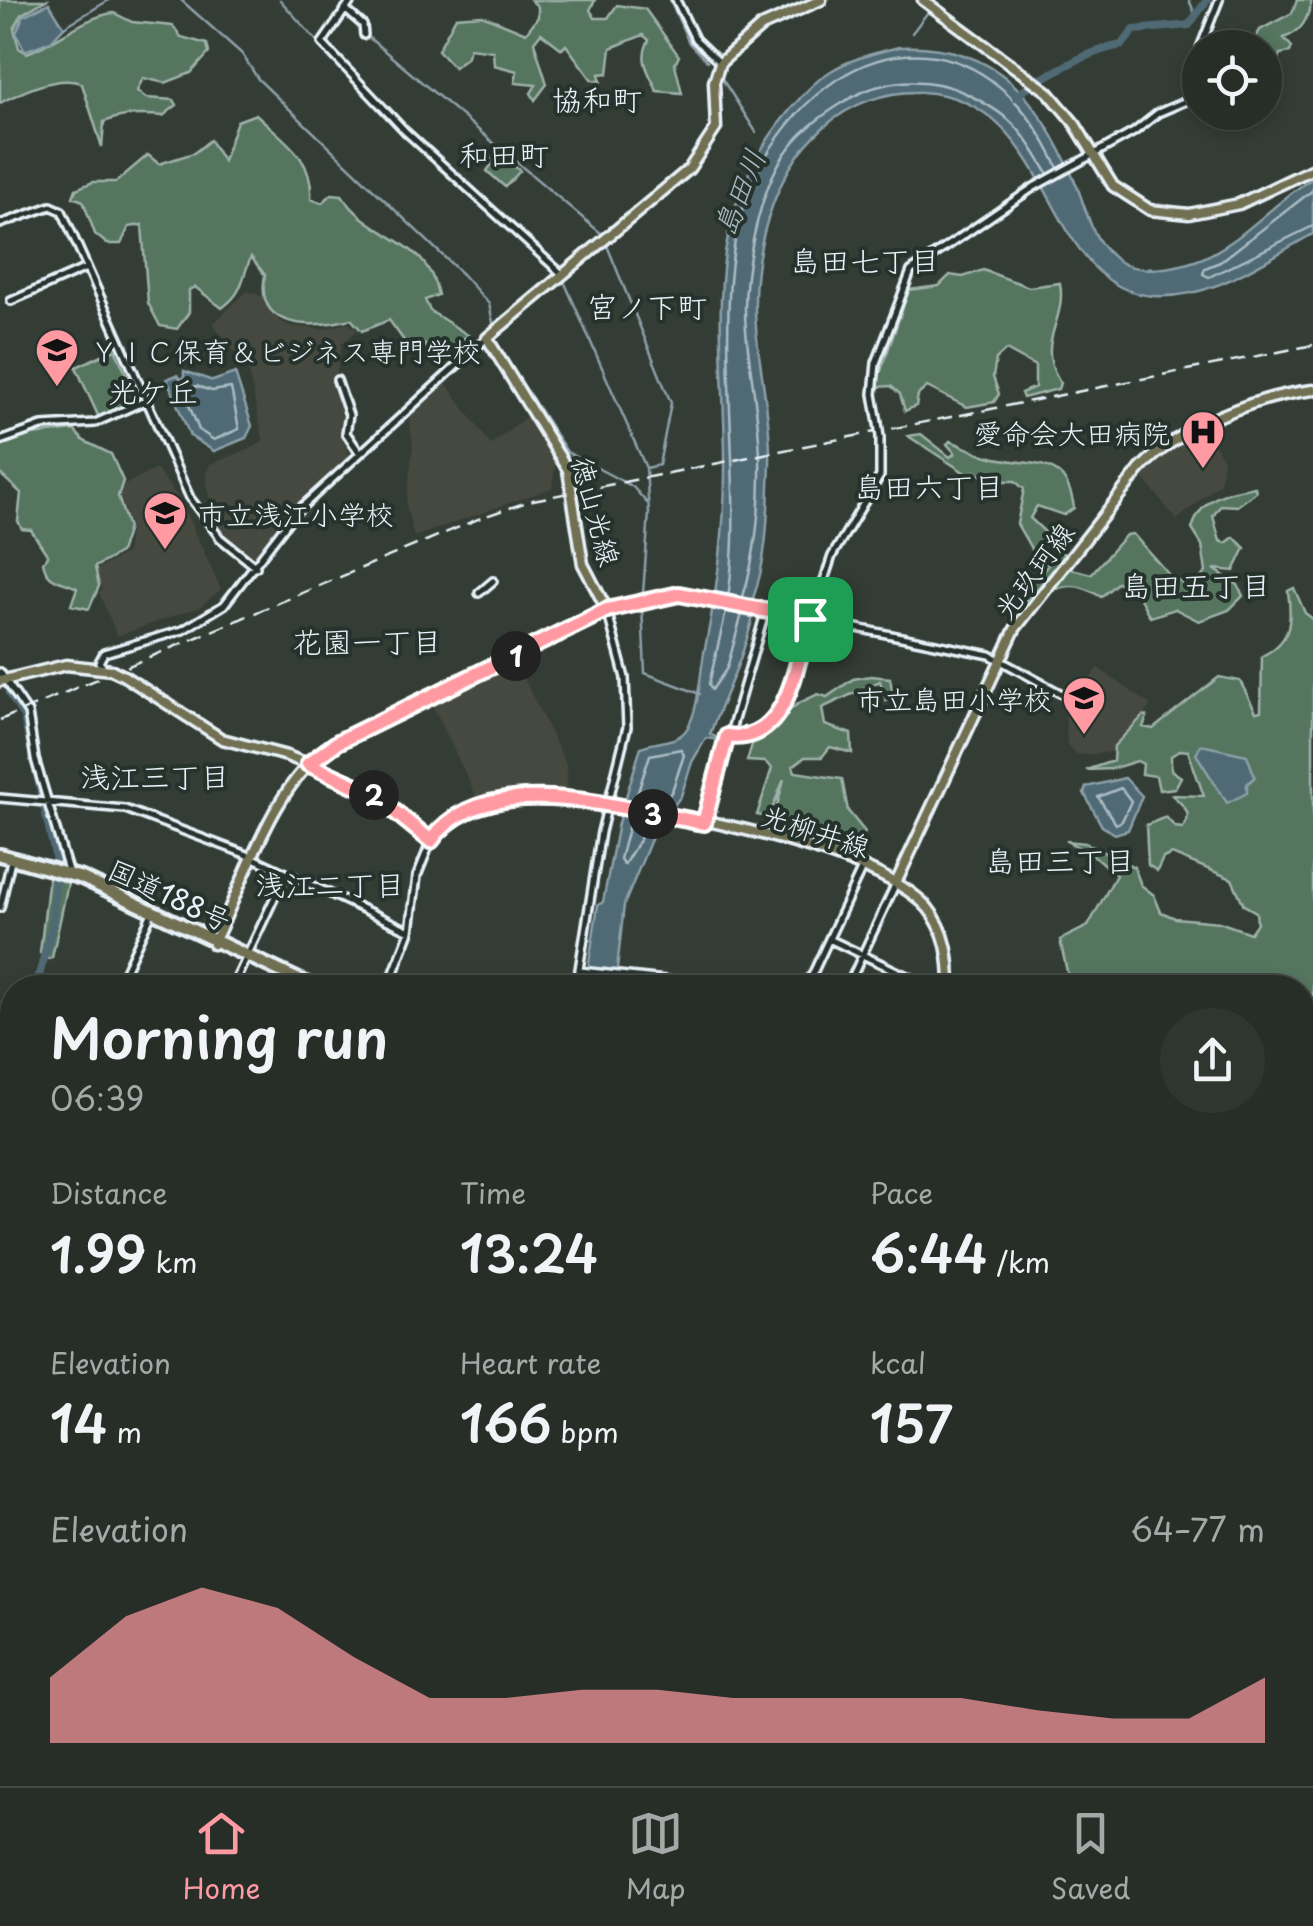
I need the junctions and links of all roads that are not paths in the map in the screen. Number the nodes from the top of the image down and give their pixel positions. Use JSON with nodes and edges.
{"nodes":[{"id":1,"x":352,"y":0,"type":"edge"},
{"id":2,"x":676,"y":0,"type":"edge"},
{"id":3,"x":821,"y":0,"type":"edge"},
{"id":4,"x":924,"y":0,"type":"edge"},
{"id":5,"x":1218,"y":0,"type":"edge"},
{"id":6,"x":345,"y":10,"type":"junction"},
{"id":7,"x":1207,"y":30,"type":"edge"},
{"id":8,"x":364,"y":35,"type":"dead end"},
{"id":9,"x":720,"y":63,"type":"junction"},
{"id":10,"x":1182,"y":102,"type":"edge"},
{"id":11,"x":1089,"y":154,"type":"junction"},
{"id":12,"x":1313,"y":168,"type":"edge"},
{"id":13,"x":0,"y":224,"type":"edge"},
{"id":14,"x":86,"y":268,"type":"junction"},
{"id":15,"x":562,"y":274,"type":"junction"},
{"id":16,"x":11,"y":301,"type":"dead end"},
{"id":17,"x":487,"y":338,"type":"junction"},
{"id":18,"x":336,"y":380,"type":"dead end"},
{"id":19,"x":1313,"y":390,"type":"edge"},
{"id":20,"x":146,"y":401,"type":"junction"},
{"id":21,"x":0,"y":441,"type":"edge"},
{"id":22,"x":359,"y":452,"type":"junction"},
{"id":23,"x":256,"y":567,"type":"junction"},
{"id":24,"x":493,"y":581,"type":"dead end"},
{"id":25,"x":479,"y":593,"type":"dead end"},
{"id":26,"x":764,"y":609,"type":"junction"},
{"id":27,"x":607,"y":610,"type":"junction"},
{"id":28,"x":810,"y":619,"type":"junction"},
{"id":29,"x":1000,"y":658,"type":"junction"},
{"id":30,"x":108,"y":669,"type":"junction"},
{"id":31,"x":0,"y":672,"type":"edge"},
{"id":32,"x":3,"y":681,"type":"edge"},
{"id":33,"x":1071,"y":700,"type":"dead end"},
{"id":34,"x":727,"y":736,"type":"junction"},
{"id":35,"x":308,"y":764,"type":"junction"},
{"id":36,"x":0,"y":798,"type":"edge"},
{"id":37,"x":43,"y":803,"type":"junction"},
{"id":38,"x":611,"y":806,"type":"junction"},
{"id":39,"x":700,"y":822,"type":"junction"},
{"id":40,"x":431,"y":841,"type":"junction"},
{"id":41,"x":255,"y":858,"type":"junction"},
{"id":42,"x":6,"y":859,"type":"edge"},
{"id":43,"x":862,"y":867,"type":"junction"},
{"id":44,"x":62,"y":873,"type":"junction"},
{"id":45,"x":286,"y":873,"type":"junction"},
{"id":46,"x":896,"y":884,"type":"junction"},
{"id":47,"x":1,"y":899,"type":"edge"},
{"id":48,"x":0,"y":908,"type":"edge"},
{"id":49,"x":151,"y":915,"type":"junction"},
{"id":50,"x":410,"y":931,"type":"junction"},
{"id":51,"x":829,"y":940,"type":"junction"},
{"id":52,"x":214,"y":942,"type":"junction"},
{"id":53,"x":862,"y":955,"type":"junction"},
{"id":54,"x":246,"y":957,"type":"junction"},
{"id":55,"x":581,"y":971,"type":"junction"},
{"id":56,"x":123,"y":975,"type":"edge"},
{"id":57,"x":238,"y":975,"type":"edge"},
{"id":58,"x":280,"y":975,"type":"edge"},
{"id":59,"x":287,"y":975,"type":"edge"},
{"id":60,"x":393,"y":975,"type":"edge"},
{"id":61,"x":580,"y":975,"type":"edge"},
{"id":62,"x":609,"y":975,"type":"edge"},
{"id":63,"x":812,"y":975,"type":"edge"},
{"id":64,"x":853,"y":975,"type":"edge"},
{"id":65,"x":905,"y":975,"type":"edge"},
{"id":66,"x":949,"y":975,"type":"edge"}],
"edges":[{"from":1,"to":6,"type":"street"},
{"from":2,"to":9,"type":"street"},
{"from":3,"to":9,"type":"main road"},
{"from":4,"to":11,"type":"main road"},
{"from":5,"to":7,"type":"street"},
{"from":6,"to":8,"type":"street"},
{"from":6,"to":15,"type":"street"},
{"from":9,"to":15,"type":"main road"},
{"from":10,"to":11,"type":"street"},
{"from":11,"to":12,"type":"main road"},
{"from":11,"to":28,"type":"street","bridge":true},
{"from":13,"to":14,"type":"street"},
{"from":14,"to":16,"type":"street"},
{"from":14,"to":20,"type":"street"},
{"from":15,"to":17,"type":"main road"},
{"from":17,"to":22,"type":"street"},
{"from":17,"to":27,"type":"main road","name":"徳山光線"},
{"from":18,"to":22,"type":"street"},
{"from":19,"to":29,"type":"main road","name":"光玖珂線"},
{"from":20,"to":21,"type":"street"},
{"from":20,"to":23,"type":"street"},
{"from":22,"to":23,"type":"street"},
{"from":23,"to":30,"type":"street"},
{"from":24,"to":25,"type":"street"},
{"from":26,"to":27,"type":"street"},
{"from":26,"to":28,"type":"street"},
{"from":26,"to":34,"type":"street"},
{"from":27,"to":35,"type":"main road"},
{"from":27,"to":38,"type":"street"},
{"from":28,"to":29,"type":"street"},
{"from":28,"to":34,"type":"street"},
{"from":29,"to":33,"type":"street"},
{"from":29,"to":46,"type":"main road","name":"光玖珂線"},
{"from":30,"to":32,"type":"main road"},
{"from":30,"to":35,"type":"main road","bridge":true},
{"from":31,"to":32,"type":"street"},
{"from":32,"to":37,"type":"street"},
{"from":34,"to":39,"type":"street"},
{"from":35,"to":40,"type":"main road"},
{"from":35,"to":41,"type":"main road"},
{"from":36,"to":37,"type":"street"},
{"from":37,"to":41,"type":"street"},
{"from":37,"to":44,"type":"street"},
{"from":38,"to":39,"type":"main road","name":"光柳井線"},
{"from":38,"to":40,"type":"main road","name":"光柳井線"},
{"from":38,"to":55,"type":"street"},
{"from":39,"to":43,"type":"main road","name":"光柳井線"},
{"from":40,"to":50,"type":"street"},
{"from":41,"to":45,"type":"street"},
{"from":41,"to":52,"type":"main road"},
{"from":42,"to":44,"type":"highway","name":"国道188号"},
{"from":42,"to":47,"type":"street"},
{"from":43,"to":46,"type":"main road","name":"光柳井線"},
{"from":43,"to":51,"type":"street"},
{"from":44,"to":49,"type":"highway","name":"国道188号"},
{"from":44,"to":52,"type":"highway","name":"国道188号"},
{"from":45,"to":50,"type":"street"},
{"from":45,"to":54,"type":"street"},
{"from":46,"to":53,"type":"street"},
{"from":46,"to":66,"type":"main road","name":"光柳井線"},
{"from":47,"to":48,"type":"street"},
{"from":49,"to":52,"type":"highway","name":"国道188号"},
{"from":49,"to":56,"type":"street"},
{"from":50,"to":60,"type":"street"},
{"from":51,"to":53,"type":"street"},
{"from":51,"to":63,"type":"street"},
{"from":52,"to":54,"type":"highway","name":"国道188号"},
{"from":53,"to":64,"type":"street"},
{"from":53,"to":65,"type":"street"},
{"from":54,"to":57,"type":"street"},
{"from":54,"to":58,"type":"highway","name":"国道188号"},
{"from":54,"to":59,"type":"highway","name":"国道188号"},
{"from":55,"to":61,"type":"street"},
{"from":55,"to":62,"type":"street"}]}
